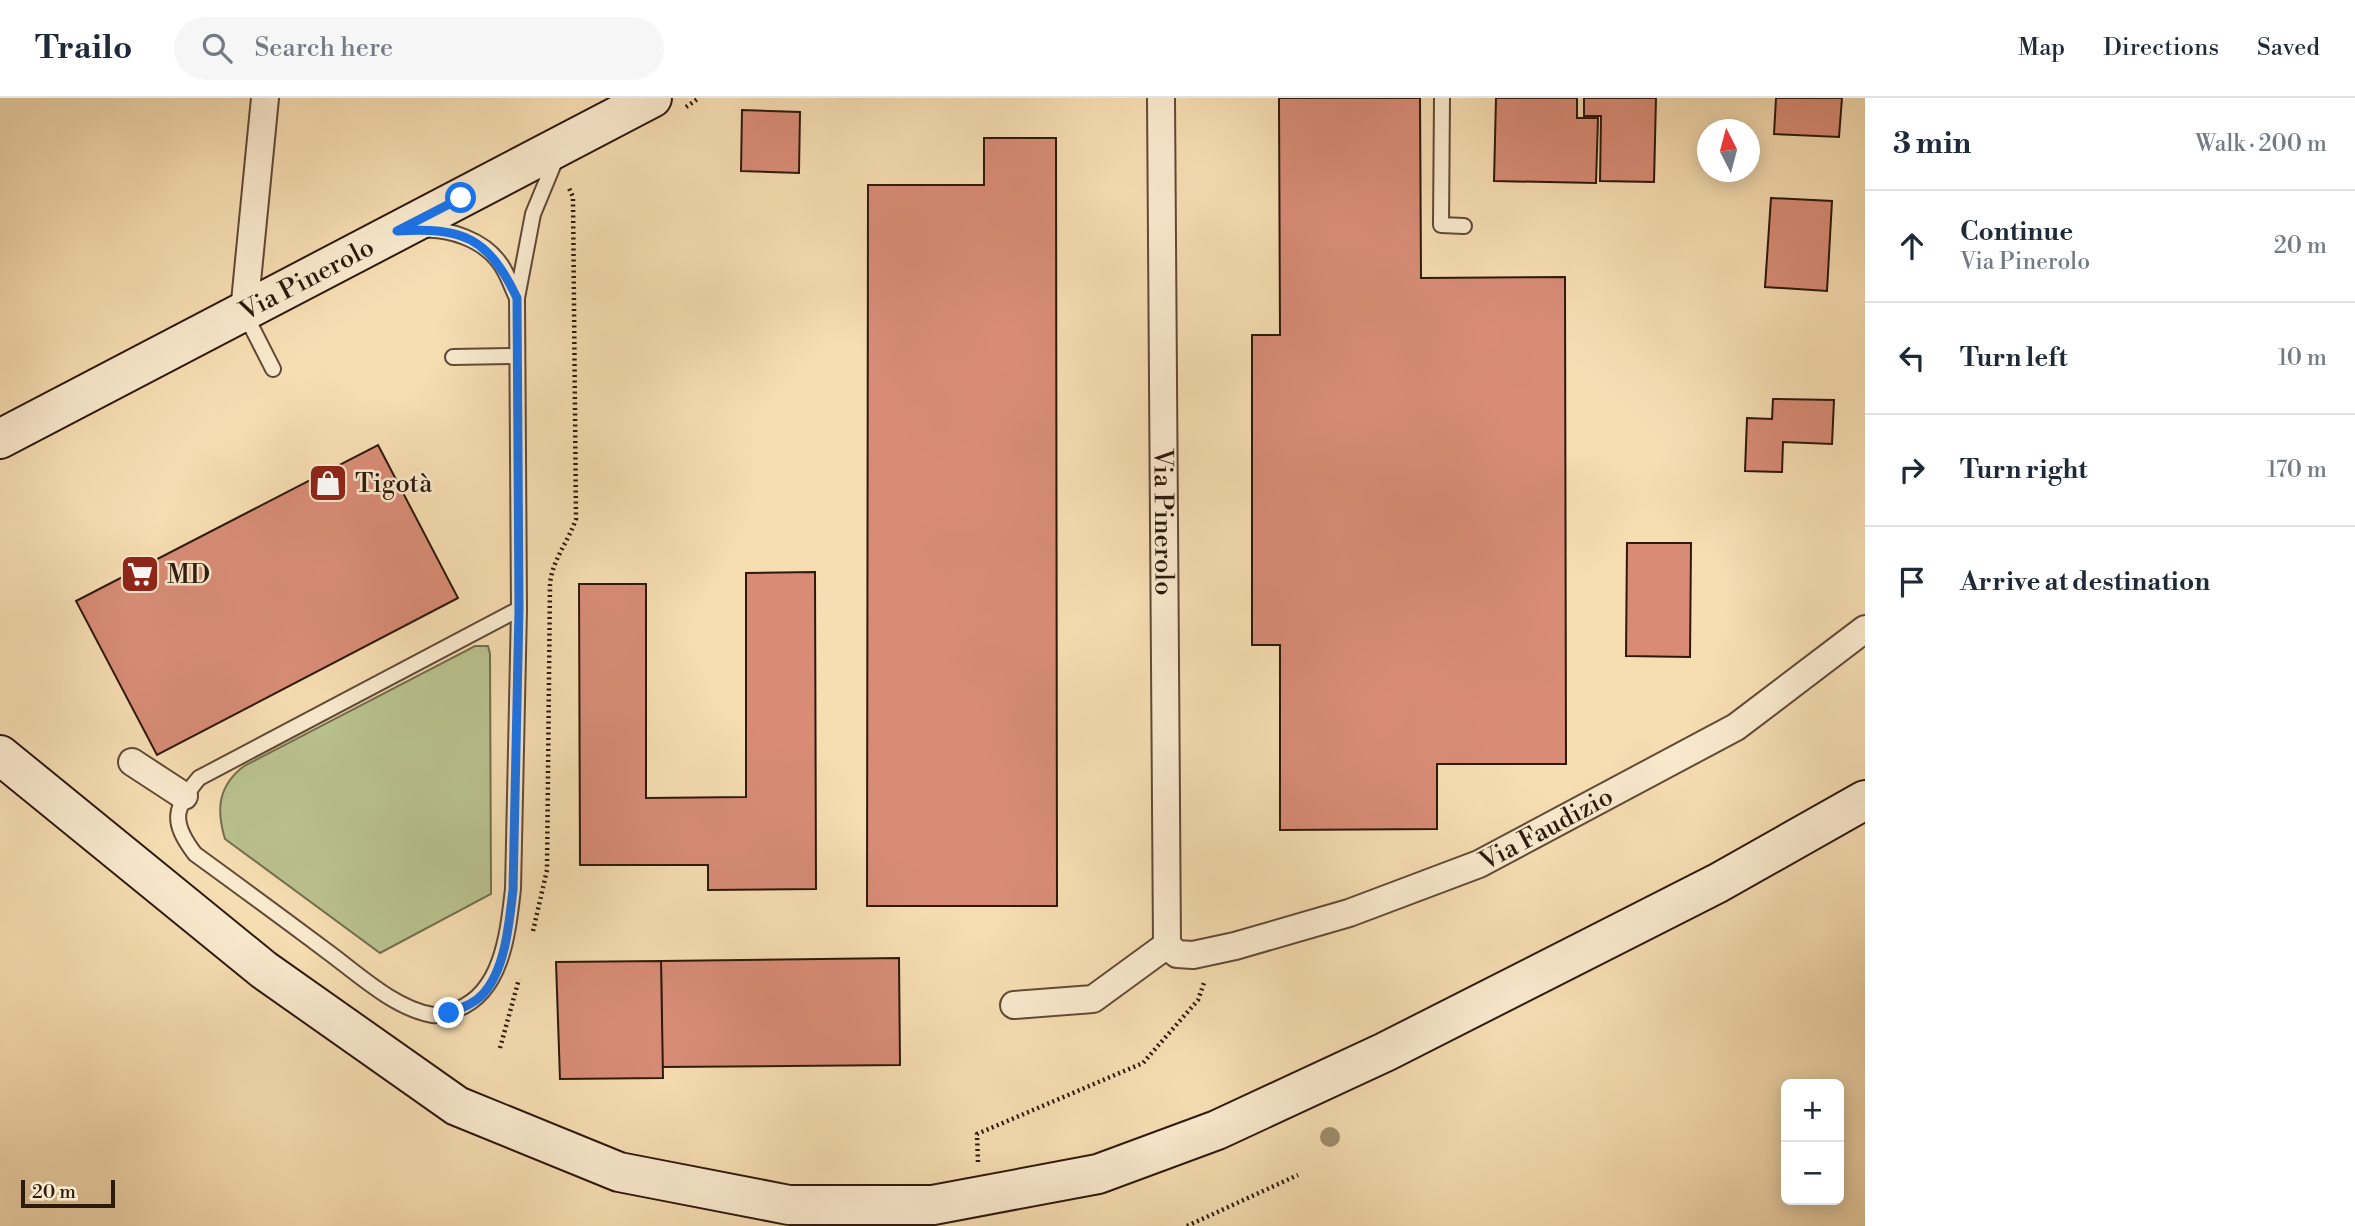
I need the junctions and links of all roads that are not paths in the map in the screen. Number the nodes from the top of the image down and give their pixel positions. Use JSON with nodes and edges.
{"nodes":[{"id":1,"x":265,"y":98,"type":"edge"},
{"id":2,"x":1161,"y":98,"type":"edge"},
{"id":3,"x":1442,"y":98,"type":"edge"},
{"id":4,"x":664,"y":106,"type":"edge"},
{"id":5,"x":568,"y":169,"type":"junction"},
{"id":6,"x":1464,"y":226,"type":"dead end"},
{"id":7,"x":397,"y":231,"type":"junction"},
{"id":8,"x":517,"y":298,"type":"junction"},
{"id":9,"x":244,"y":312,"type":"junction"},
{"id":10,"x":517,"y":356,"type":"junction"},
{"id":11,"x":453,"y":357,"type":"dead end"},
{"id":12,"x":273,"y":369,"type":"dead end"},
{"id":13,"x":0,"y":439,"type":"edge"},
{"id":14,"x":519,"y":609,"type":"junction"},
{"id":15,"x":1865,"y":629,"type":"edge"},
{"id":16,"x":0,"y":755,"type":"edge"},
{"id":17,"x":132,"y":762,"type":"dead end"},
{"id":18,"x":184,"y":796,"type":"junction"},
{"id":19,"x":1865,"y":800,"type":"edge"},
{"id":20,"x":1167,"y":945,"type":"junction"},
{"id":21,"x":1014,"y":1005,"type":"dead end"}],
"edges":[{"from":1,"to":9,"type":"street"},
{"from":2,"to":20,"type":"street","name":"Via Pinerolo"},
{"from":3,"to":6,"type":"lane"},
{"from":4,"to":5,"type":"main road","name":"Via Pinerolo"},
{"from":5,"to":7,"type":"main road","name":"Via Pinerolo"},
{"from":5,"to":8,"type":"lane"},
{"from":7,"to":8,"type":"lane"},
{"from":7,"to":9,"type":"main road","name":"Via Pinerolo"},
{"from":8,"to":10,"type":"lane"},
{"from":9,"to":12,"type":"lane"},
{"from":9,"to":13,"type":"main road","name":"Via Pinerolo"},
{"from":10,"to":11,"type":"lane"},
{"from":10,"to":14,"type":"lane"},
{"from":14,"to":18,"type":"lane"},
{"from":14,"to":18,"type":"lane"},
{"from":15,"to":20,"type":"street","name":"Via Faudizio"},
{"from":16,"to":19,"type":"main road"},
{"from":17,"to":18,"type":"street"},
{"from":20,"to":21,"type":"street"}]}
